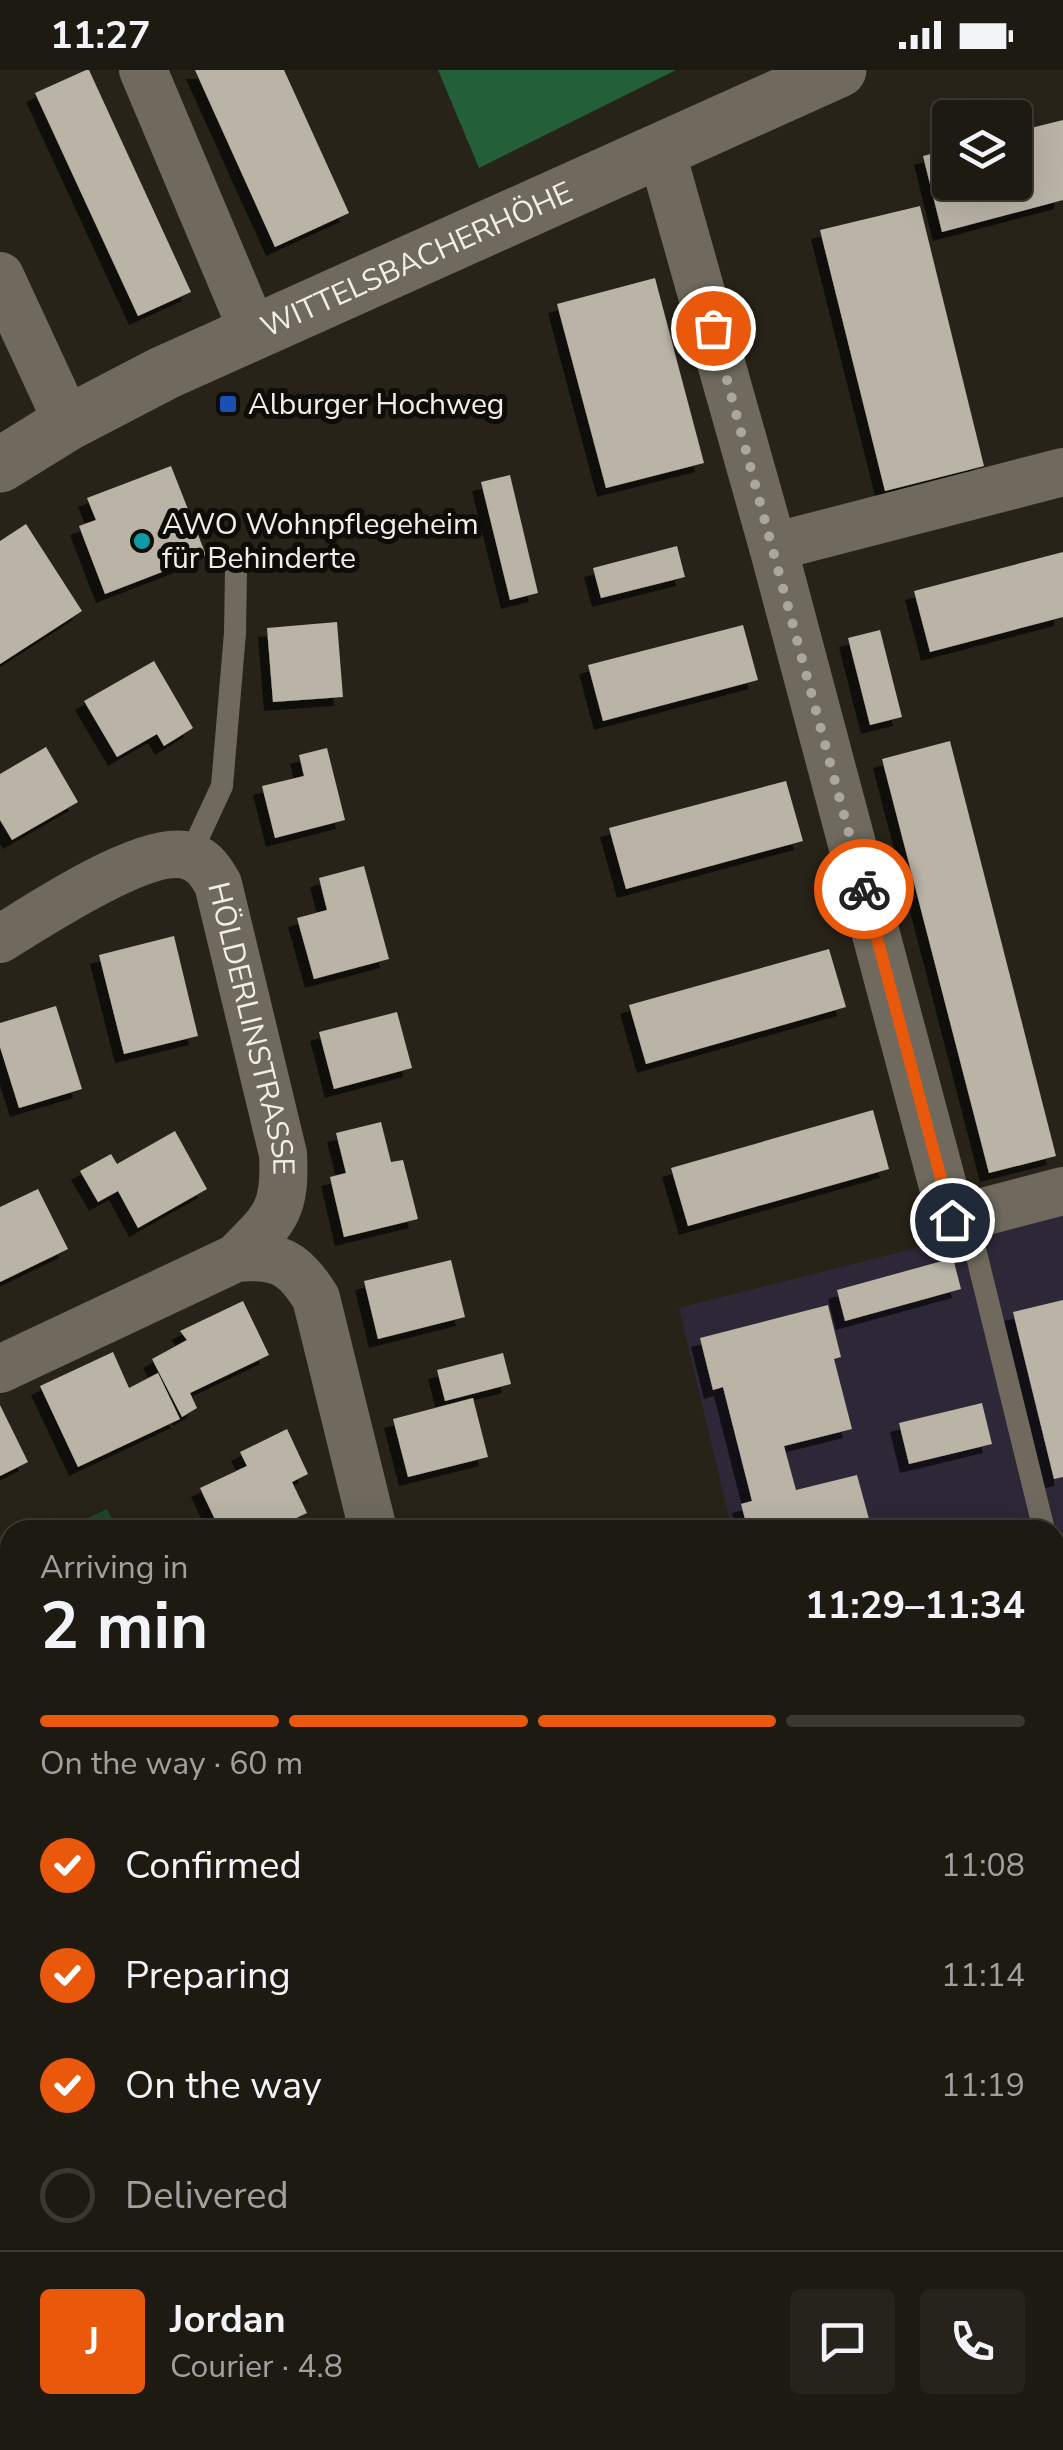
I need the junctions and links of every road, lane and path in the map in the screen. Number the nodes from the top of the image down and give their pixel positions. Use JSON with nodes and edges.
{"nodes":[{"id":1,"x":144,"y":70,"type":"edge"},
{"id":2,"x":839,"y":70,"type":"edge"},
{"id":3,"x":661,"y":150,"type":"junction"},
{"id":4,"x":0,"y":276,"type":"edge"},
{"id":5,"x":253,"y":331,"type":"junction"},
{"id":6,"x":68,"y":423,"type":"junction"},
{"id":7,"x":0,"y":464,"type":"edge"},
{"id":8,"x":1063,"y":472,"type":"edge"},
{"id":9,"x":773,"y":547,"type":"junction"},
{"id":10,"x":236,"y":570,"type":"dead end"},
{"id":11,"x":190,"y":855,"type":"junction"},
{"id":12,"x":0,"y":939,"type":"edge"},
{"id":13,"x":1063,"y":1190,"type":"edge"},
{"id":14,"x":966,"y":1216,"type":"junction"},
{"id":15,"x":236,"y":1258,"type":"junction"},
{"id":16,"x":0,"y":1369,"type":"edge"},
{"id":17,"x":371,"y":1520,"type":"edge"},
{"id":18,"x":1042,"y":1520,"type":"edge"}],
"edges":[{"from":1,"to":5,"type":"street"},
{"from":2,"to":3,"type":"street","name":"WITTELSBACHERHÖHE"},
{"from":3,"to":5,"type":"street","name":"WITTELSBACHERHÖHE"},
{"from":3,"to":9,"type":"street"},
{"from":4,"to":6,"type":"street"},
{"from":5,"to":6,"type":"street","name":"WITTELSBACHERHÖHE"},
{"from":6,"to":7,"type":"street","name":"WITTELSBACHERHÖHE"},
{"from":8,"to":9,"type":"street"},
{"from":9,"to":14,"type":"street"},
{"from":10,"to":11,"type":"lane","name":"HÖLDERLINSTRASSE"},
{"from":11,"to":12,"type":"street","name":"HÖLDERLINSTRASSE"},
{"from":11,"to":15,"type":"street","name":"HÖLDERLINSTRASSE"},
{"from":13,"to":14,"type":"street"},
{"from":14,"to":18,"type":"lane"},
{"from":15,"to":16,"type":"street"},
{"from":15,"to":17,"type":"street"}]}
